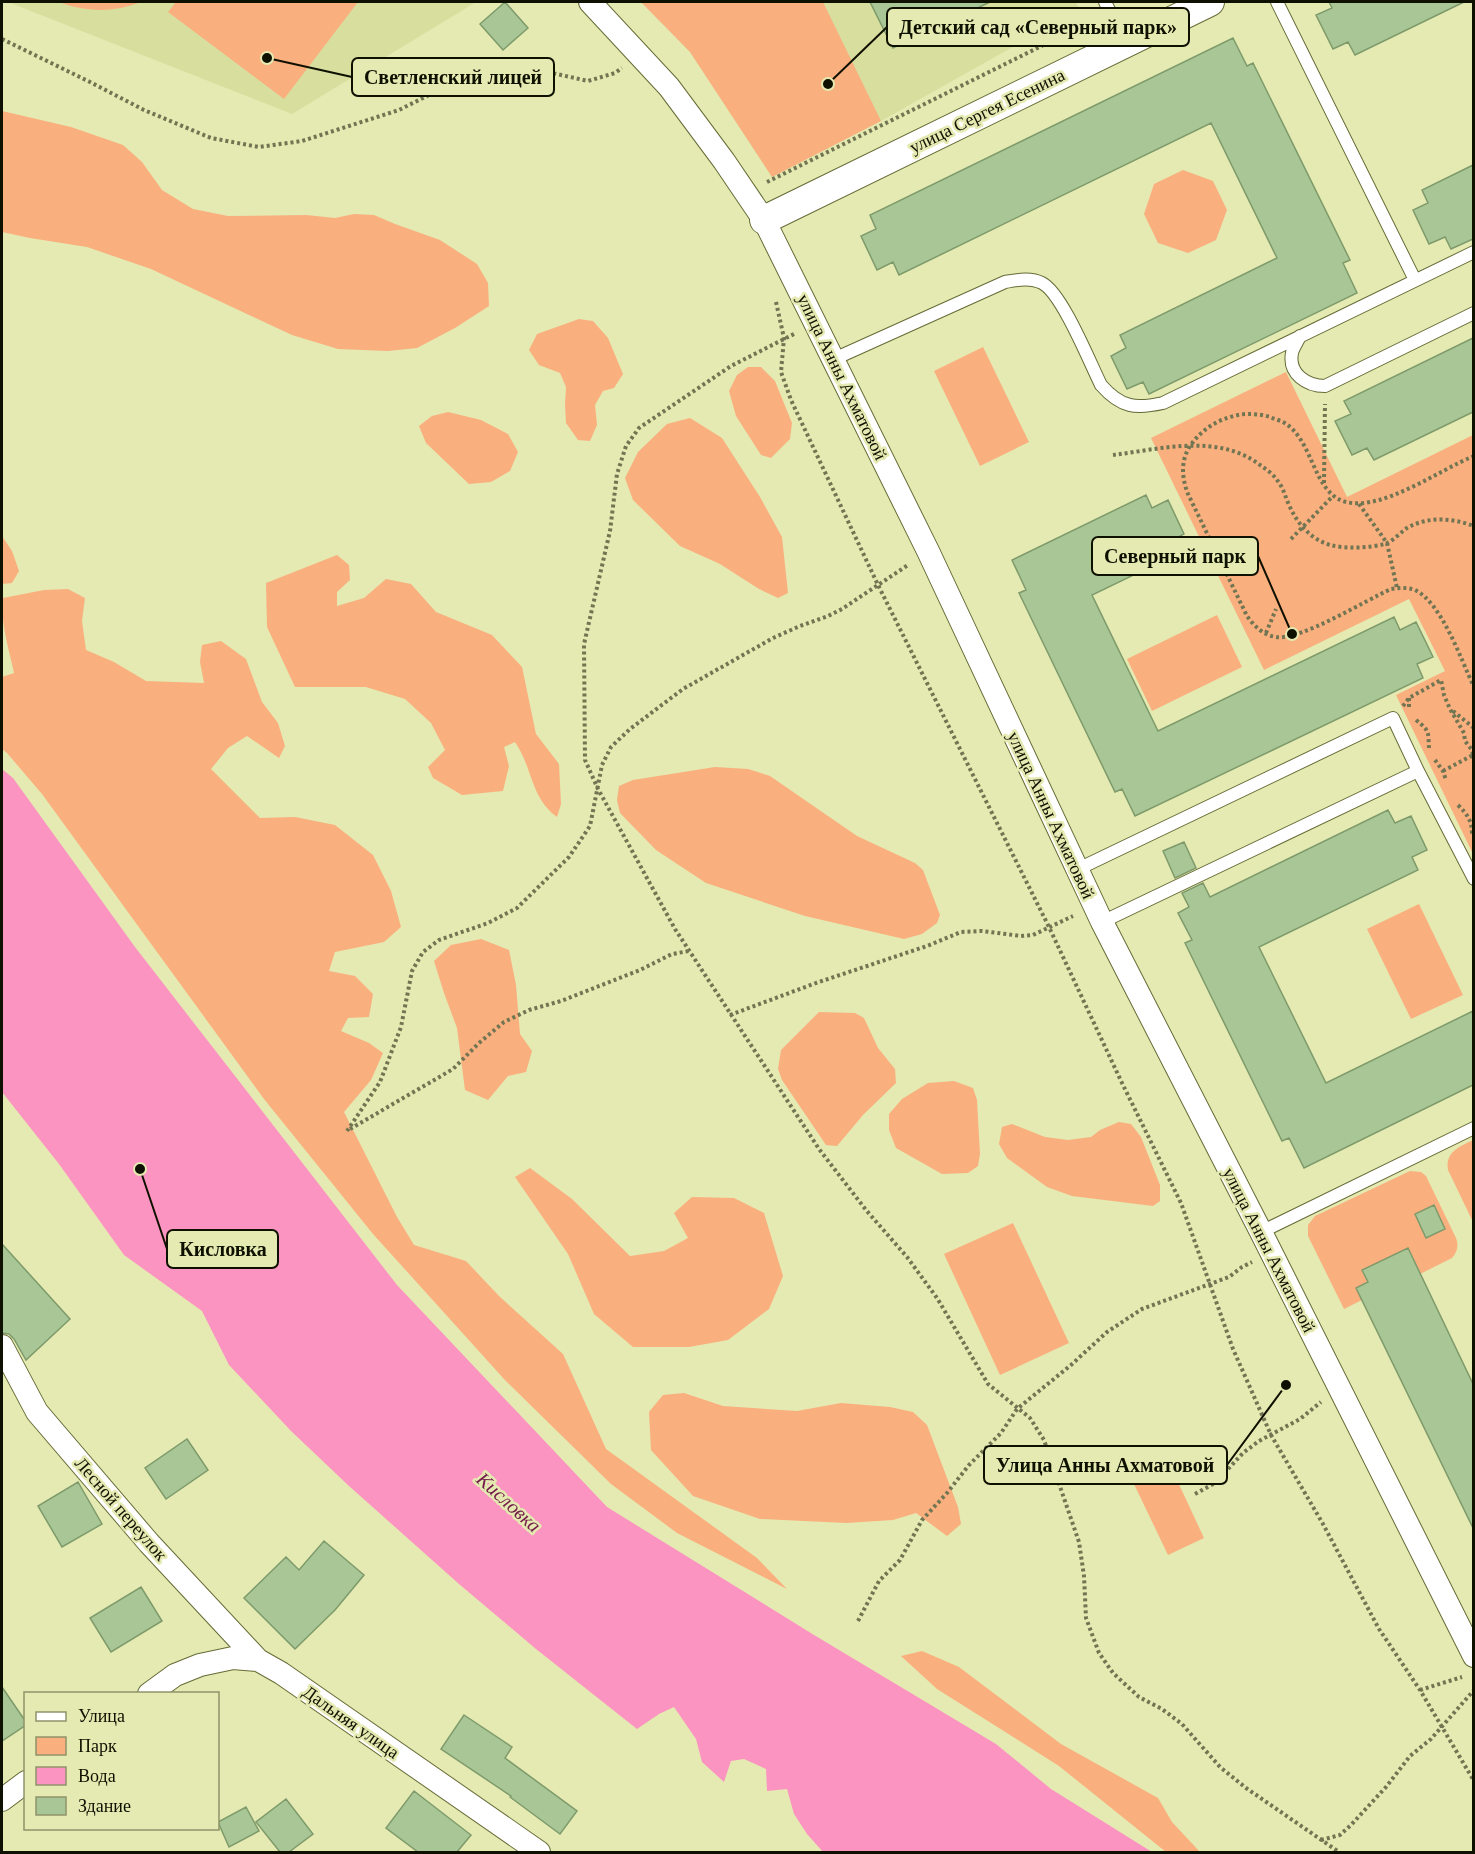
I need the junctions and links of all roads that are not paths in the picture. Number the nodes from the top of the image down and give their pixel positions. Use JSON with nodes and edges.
{"nodes":[{"id":1,"x":591,"y":2,"type":"edge"},
{"id":2,"x":1210,"y":2,"type":"edge"},
{"id":3,"x":1277,"y":2,"type":"edge"},
{"id":4,"x":1108,"y":7,"type":"edge"},
{"id":5,"x":1126,"y":43,"type":"junction"},
{"id":6,"x":764,"y":220,"type":"junction"},
{"id":7,"x":1473,"y":252,"type":"edge"},
{"id":8,"x":1415,"y":280,"type":"junction"},
{"id":9,"x":1473,"y":313,"type":"edge"},
{"id":10,"x":1300,"y":336,"type":"junction"},
{"id":11,"x":834,"y":359,"type":"junction"},
{"id":12,"x":1421,"y":776,"type":"junction"},
{"id":13,"x":1076,"y":870,"type":"junction"},
{"id":14,"x":1473,"y":879,"type":"edge"},
{"id":15,"x":1098,"y":915,"type":"junction"},
{"id":16,"x":1473,"y":1128,"type":"edge"},
{"id":17,"x":1261,"y":1232,"type":"junction"},
{"id":18,"x":2,"y":1346,"type":"edge"},
{"id":19,"x":1473,"y":1656,"type":"edge"},
{"id":20,"x":258,"y":1660,"type":"junction"},
{"id":21,"x":153,"y":1692,"type":"edge"},
{"id":22,"x":24,"y":1784,"type":"edge"},
{"id":23,"x":2,"y":1800,"type":"edge"},
{"id":24,"x":539,"y":1852,"type":"edge"}],
"edges":[{"from":1,"to":6,"type":"street","name":"улица Анны Ахматовой"},
{"from":2,"to":5,"type":"street","name":"улица Сергея Есенина"},
{"from":3,"to":8,"type":"lane"},
{"from":4,"to":5,"type":"lane"},
{"from":5,"to":6,"type":"street","name":"улица Сергея Есенина"},
{"from":6,"to":11,"type":"street","name":"улица Анны Ахматовой"},
{"from":7,"to":8,"type":"lane"},
{"from":8,"to":10,"type":"lane"},
{"from":9,"to":10,"type":"lane"},
{"from":10,"to":11,"type":"lane"},
{"from":11,"to":13,"type":"street","name":"улица Анны Ахматовой"},
{"from":12,"to":13,"type":"lane"},
{"from":12,"to":14,"type":"lane"},
{"from":12,"to":15,"type":"lane"},
{"from":13,"to":15,"type":"street","name":"улица Анны Ахматовой"},
{"from":15,"to":17,"type":"street","name":"улица Анны Ахматовой"},
{"from":16,"to":17,"type":"lane"},
{"from":17,"to":19,"type":"street","name":"улица Анны Ахматовой"},
{"from":18,"to":20,"type":"street","name":"Лесной переулок"},
{"from":20,"to":21,"type":"street","name":"Дальняя улица"},
{"from":20,"to":24,"type":"street","name":"Дальняя улица"},
{"from":22,"to":23,"type":"street"}]}
